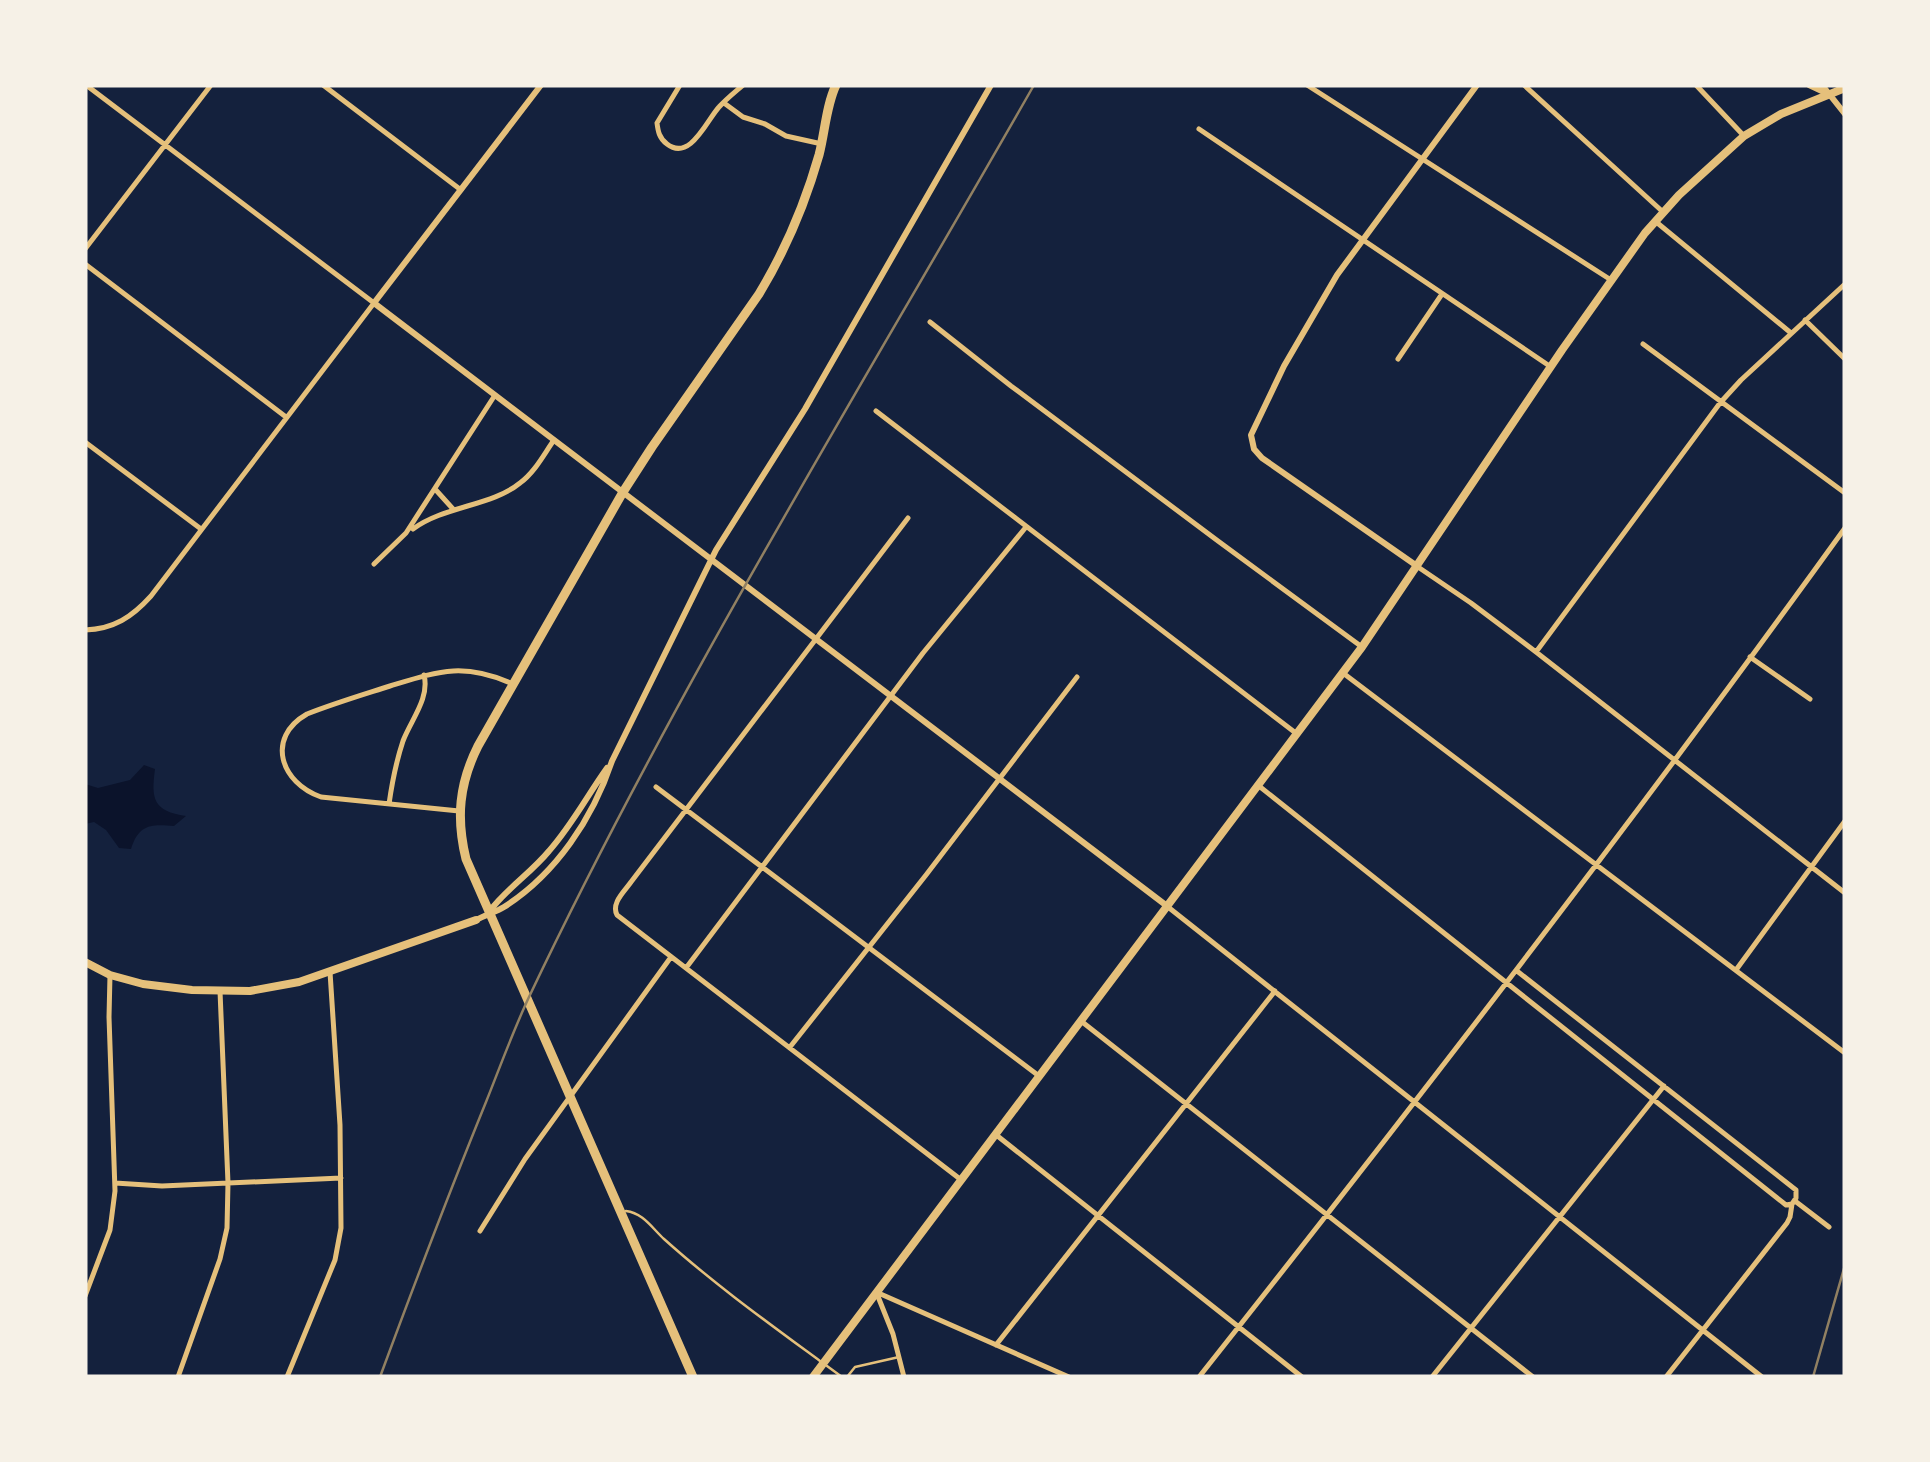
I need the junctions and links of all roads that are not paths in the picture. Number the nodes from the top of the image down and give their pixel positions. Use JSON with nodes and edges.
{"nodes":[{"id":1,"x":86,"y":85,"type":"edge"},
{"id":2,"x":211,"y":85,"type":"edge"},
{"id":3,"x":322,"y":85,"type":"edge"},
{"id":4,"x":541,"y":85,"type":"edge"},
{"id":5,"x":680,"y":85,"type":"edge"},
{"id":6,"x":743,"y":85,"type":"edge"},
{"id":7,"x":991,"y":85,"type":"edge"},
{"id":8,"x":1306,"y":85,"type":"edge"},
{"id":9,"x":1476,"y":85,"type":"edge"},
{"id":10,"x":1524,"y":85,"type":"edge"},
{"id":11,"x":1696,"y":85,"type":"edge"},
{"id":12,"x":1809,"y":85,"type":"edge"},
{"id":13,"x":1822,"y":85,"type":"edge"},
{"id":14,"x":833,"y":87,"type":"edge"},
{"id":15,"x":1845,"y":88,"type":"edge"},
{"id":16,"x":1828,"y":95,"type":"junction"},
{"id":17,"x":724,"y":102,"type":"junction"},
{"id":18,"x":1845,"y":114,"type":"edge"},
{"id":19,"x":1199,"y":129,"type":"dead end"},
{"id":20,"x":1744,"y":136,"type":"junction"},
{"id":21,"x":165,"y":144,"type":"junction"},
{"id":22,"x":822,"y":144,"type":"junction"},
{"id":23,"x":1422,"y":159,"type":"junction"},
{"id":24,"x":461,"y":190,"type":"junction"},
{"id":25,"x":1663,"y":212,"type":"junction"},
{"id":26,"x":1655,"y":220,"type":"junction"},
{"id":27,"x":1362,"y":240,"type":"junction"},
{"id":28,"x":85,"y":248,"type":"edge"},
{"id":29,"x":85,"y":264,"type":"edge"},
{"id":30,"x":1611,"y":280,"type":"junction"},
{"id":31,"x":1845,"y":284,"type":"edge"},
{"id":32,"x":1442,"y":294,"type":"junction"},
{"id":33,"x":374,"y":303,"type":"junction"},
{"id":34,"x":1805,"y":320,"type":"junction"},
{"id":35,"x":930,"y":322,"type":"dead end"},
{"id":36,"x":1791,"y":333,"type":"junction"},
{"id":37,"x":1644,"y":344,"type":"dead end"},
{"id":38,"x":1845,"y":358,"type":"edge"},
{"id":39,"x":1398,"y":359,"type":"dead end"},
{"id":40,"x":1551,"y":367,"type":"junction"},
{"id":41,"x":495,"y":395,"type":"junction"},
{"id":42,"x":1720,"y":402,"type":"junction"},
{"id":43,"x":876,"y":412,"type":"dead end"},
{"id":44,"x":286,"y":416,"type":"junction"},
{"id":45,"x":554,"y":440,"type":"junction"},
{"id":46,"x":85,"y":442,"type":"edge"},
{"id":47,"x":435,"y":489,"type":"junction"},
{"id":48,"x":623,"y":492,"type":"junction"},
{"id":49,"x":1845,"y":493,"type":"edge"},
{"id":50,"x":454,"y":510,"type":"junction"},
{"id":51,"x":908,"y":518,"type":"dead end"},
{"id":52,"x":1026,"y":527,"type":"junction"},
{"id":53,"x":1845,"y":528,"type":"edge"},
{"id":54,"x":201,"y":529,"type":"junction"},
{"id":55,"x":406,"y":533,"type":"junction"},
{"id":56,"x":374,"y":564,"type":"dead end"},
{"id":57,"x":1418,"y":567,"type":"junction"},
{"id":58,"x":85,"y":630,"type":"edge"},
{"id":59,"x":816,"y":639,"type":"junction"},
{"id":60,"x":1362,"y":647,"type":"junction"},
{"id":61,"x":1536,"y":652,"type":"junction"},
{"id":62,"x":1750,"y":657,"type":"junction"},
{"id":63,"x":1343,"y":673,"type":"junction"},
{"id":64,"x":424,"y":675,"type":"junction"},
{"id":65,"x":1077,"y":677,"type":"dead end"},
{"id":66,"x":513,"y":684,"type":"junction"},
{"id":67,"x":891,"y":696,"type":"junction"},
{"id":68,"x":1810,"y":700,"type":"dead end"},
{"id":69,"x":1297,"y":734,"type":"junction"},
{"id":70,"x":1675,"y":758,"type":"junction"},
{"id":71,"x":999,"y":779,"type":"junction"},
{"id":72,"x":1258,"y":786,"type":"junction"},
{"id":73,"x":656,"y":787,"type":"dead end"},
{"id":74,"x":389,"y":804,"type":"junction"},
{"id":75,"x":686,"y":810,"type":"junction"},
{"id":76,"x":459,"y":811,"type":"junction"},
{"id":77,"x":1845,"y":822,"type":"edge"},
{"id":78,"x":1596,"y":864,"type":"junction"},
{"id":79,"x":1812,"y":866,"type":"junction"},
{"id":80,"x":762,"y":867,"type":"junction"},
{"id":81,"x":1845,"y":893,"type":"edge"},
{"id":82,"x":1166,"y":906,"type":"junction"},
{"id":83,"x":488,"y":914,"type":"junction"},
{"id":84,"x":476,"y":920,"type":"joint"},
{"id":85,"x":868,"y":948,"type":"junction"},
{"id":86,"x":672,"y":957,"type":"junction"},
{"id":87,"x":85,"y":962,"type":"edge"},
{"id":88,"x":686,"y":968,"type":"junction"},
{"id":89,"x":1517,"y":970,"type":"junction"},
{"id":90,"x":1736,"y":970,"type":"junction"},
{"id":91,"x":330,"y":972,"type":"junction"},
{"id":92,"x":110,"y":975,"type":"junction"},
{"id":93,"x":1506,"y":985,"type":"junction"},
{"id":94,"x":1274,"y":991,"type":"junction"},
{"id":95,"x":220,"y":992,"type":"junction"},
{"id":96,"x":1080,"y":1021,"type":"junction"},
{"id":97,"x":790,"y":1048,"type":"junction"},
{"id":98,"x":1845,"y":1053,"type":"edge"},
{"id":99,"x":1039,"y":1076,"type":"junction"},
{"id":100,"x":1665,"y":1086,"type":"junction"},
{"id":101,"x":570,"y":1098,"type":"junction"},
{"id":102,"x":1653,"y":1101,"type":"junction"},
{"id":103,"x":1416,"y":1103,"type":"junction"},
{"id":104,"x":1186,"y":1104,"type":"junction"},
{"id":105,"x":995,"y":1134,"type":"junction"},
{"id":106,"x":342,"y":1178,"type":"junction"},
{"id":107,"x":960,"y":1179,"type":"junction"},
{"id":108,"x":116,"y":1183,"type":"junction"},
{"id":109,"x":228,"y":1184,"type":"junction"},
{"id":110,"x":1793,"y":1202,"type":"junction"},
{"id":111,"x":620,"y":1212,"type":"junction"},
{"id":112,"x":1098,"y":1216,"type":"junction"},
{"id":113,"x":1328,"y":1216,"type":"junction"},
{"id":114,"x":1560,"y":1217,"type":"junction"},
{"id":115,"x":1829,"y":1227,"type":"dead end"},
{"id":116,"x":480,"y":1231,"type":"dead end"},
{"id":117,"x":876,"y":1292,"type":"junction"},
{"id":118,"x":85,"y":1296,"type":"edge"},
{"id":119,"x":1238,"y":1328,"type":"junction"},
{"id":120,"x":1471,"y":1328,"type":"junction"},
{"id":121,"x":1702,"y":1330,"type":"junction"},
{"id":122,"x":996,"y":1345,"type":"junction"},
{"id":123,"x":899,"y":1357,"type":"junction"},
{"id":124,"x":823,"y":1363,"type":"junction"},
{"id":125,"x":178,"y":1377,"type":"edge"},
{"id":126,"x":286,"y":1377,"type":"edge"},
{"id":127,"x":694,"y":1377,"type":"edge"},
{"id":128,"x":813,"y":1377,"type":"edge"},
{"id":129,"x":845,"y":1377,"type":"edge"},
{"id":130,"x":904,"y":1377,"type":"edge"},
{"id":131,"x":1069,"y":1377,"type":"edge"},
{"id":132,"x":1199,"y":1377,"type":"edge"},
{"id":133,"x":1302,"y":1377,"type":"edge"},
{"id":134,"x":1432,"y":1377,"type":"edge"},
{"id":135,"x":1533,"y":1377,"type":"edge"},
{"id":136,"x":1666,"y":1377,"type":"edge"},
{"id":137,"x":1762,"y":1377,"type":"edge"}],
"edges":[{"from":1,"to":21,"type":"street"},
{"from":2,"to":21,"type":"street"},
{"from":3,"to":24,"type":"street"},
{"from":4,"to":24,"type":"street"},
{"from":5,"to":17,"type":"street"},
{"from":6,"to":17,"type":"street"},
{"from":7,"to":83,"type":"street"},
{"from":8,"to":23,"type":"street"},
{"from":9,"to":23,"type":"street"},
{"from":10,"to":25,"type":"street"},
{"from":11,"to":20,"type":"street"},
{"from":12,"to":16,"type":"street"},
{"from":13,"to":16,"type":"street"},
{"from":14,"to":22,"type":"main road"},
{"from":15,"to":16,"type":"main road"},
{"from":16,"to":18,"type":"street"},
{"from":16,"to":20,"type":"main road"},
{"from":17,"to":22,"type":"street"},
{"from":19,"to":27,"type":"street"},
{"from":20,"to":25,"type":"main road"},
{"from":21,"to":28,"type":"street"},
{"from":21,"to":33,"type":"street"},
{"from":22,"to":48,"type":"main road"},
{"from":23,"to":27,"type":"street"},
{"from":23,"to":30,"type":"street"},
{"from":24,"to":33,"type":"street"},
{"from":25,"to":26,"type":"main road"},
{"from":26,"to":30,"type":"main road"},
{"from":26,"to":36,"type":"street"},
{"from":27,"to":32,"type":"street"},
{"from":27,"to":57,"type":"street"},
{"from":29,"to":44,"type":"street"},
{"from":30,"to":40,"type":"main road"},
{"from":31,"to":34,"type":"street"},
{"from":32,"to":39,"type":"street"},
{"from":32,"to":40,"type":"street"},
{"from":33,"to":41,"type":"street"},
{"from":33,"to":44,"type":"street"},
{"from":34,"to":36,"type":"street"},
{"from":34,"to":38,"type":"street"},
{"from":35,"to":60,"type":"street"},
{"from":36,"to":42,"type":"street"},
{"from":37,"to":42,"type":"street"},
{"from":40,"to":57,"type":"main road"},
{"from":41,"to":45,"type":"street"},
{"from":41,"to":47,"type":"street"},
{"from":42,"to":49,"type":"street"},
{"from":42,"to":61,"type":"street"},
{"from":43,"to":52,"type":"street"},
{"from":44,"to":54,"type":"street"},
{"from":45,"to":48,"type":"street"},
{"from":45,"to":50,"type":"street"},
{"from":46,"to":54,"type":"street"},
{"from":47,"to":50,"type":"street"},
{"from":47,"to":55,"type":"street"},
{"from":48,"to":59,"type":"street"},
{"from":48,"to":66,"type":"main road"},
{"from":50,"to":55,"type":"street"},
{"from":51,"to":59,"type":"street"},
{"from":52,"to":67,"type":"street"},
{"from":52,"to":69,"type":"street"},
{"from":53,"to":62,"type":"street"},
{"from":54,"to":58,"type":"street"},
{"from":55,"to":56,"type":"street"},
{"from":57,"to":60,"type":"main road"},
{"from":57,"to":61,"type":"street"},
{"from":59,"to":67,"type":"street"},
{"from":59,"to":75,"type":"street"},
{"from":60,"to":63,"type":"main road"},
{"from":61,"to":70,"type":"street"},
{"from":62,"to":68,"type":"street"},
{"from":62,"to":70,"type":"street"},
{"from":63,"to":69,"type":"main road"},
{"from":63,"to":78,"type":"street"},
{"from":64,"to":66,"type":"street"},
{"from":64,"to":74,"type":"street"},
{"from":64,"to":74,"type":"street"},
{"from":65,"to":71,"type":"street"},
{"from":66,"to":76,"type":"main road"},
{"from":67,"to":71,"type":"street"},
{"from":67,"to":80,"type":"street"},
{"from":69,"to":72,"type":"main road"},
{"from":70,"to":78,"type":"street"},
{"from":70,"to":79,"type":"street"},
{"from":71,"to":82,"type":"street"},
{"from":71,"to":85,"type":"street"},
{"from":72,"to":82,"type":"main road"},
{"from":72,"to":93,"type":"street"},
{"from":73,"to":75,"type":"street"},
{"from":74,"to":76,"type":"street"},
{"from":75,"to":80,"type":"street"},
{"from":75,"to":86,"type":"street"},
{"from":76,"to":83,"type":"main road"},
{"from":77,"to":79,"type":"street"},
{"from":78,"to":89,"type":"street"},
{"from":78,"to":90,"type":"street"},
{"from":79,"to":81,"type":"street"},
{"from":79,"to":90,"type":"street"},
{"from":80,"to":85,"type":"street"},
{"from":80,"to":88,"type":"street"},
{"from":82,"to":94,"type":"street"},
{"from":82,"to":96,"type":"main road"},
{"from":83,"to":84,"type":"street"},
{"from":83,"to":101,"type":"main road"},
{"from":84,"to":91,"type":"main road"},
{"from":85,"to":97,"type":"street"},
{"from":85,"to":99,"type":"street"},
{"from":86,"to":88,"type":"street"},
{"from":86,"to":101,"type":"street"},
{"from":87,"to":92,"type":"main road"},
{"from":88,"to":97,"type":"street"},
{"from":89,"to":93,"type":"street"},
{"from":89,"to":100,"type":"street"},
{"from":90,"to":98,"type":"street"},
{"from":91,"to":95,"type":"main road"},
{"from":91,"to":106,"type":"street"},
{"from":92,"to":95,"type":"main road"},
{"from":92,"to":108,"type":"street"},
{"from":93,"to":102,"type":"street"},
{"from":93,"to":103,"type":"street"},
{"from":94,"to":103,"type":"street"},
{"from":94,"to":104,"type":"street"},
{"from":95,"to":109,"type":"street"},
{"from":96,"to":99,"type":"main road"},
{"from":96,"to":104,"type":"street"},
{"from":97,"to":107,"type":"street"},
{"from":99,"to":105,"type":"main road"},
{"from":100,"to":102,"type":"street"},
{"from":100,"to":110,"type":"street"},
{"from":101,"to":111,"type":"main road"},
{"from":101,"to":116,"type":"street"},
{"from":102,"to":110,"type":"street"},
{"from":102,"to":114,"type":"street"},
{"from":103,"to":113,"type":"street"},
{"from":103,"to":114,"type":"street"},
{"from":104,"to":112,"type":"street"},
{"from":104,"to":113,"type":"street"},
{"from":105,"to":107,"type":"main road"},
{"from":105,"to":112,"type":"street"},
{"from":106,"to":109,"type":"street"},
{"from":106,"to":126,"type":"street"},
{"from":107,"to":117,"type":"main road"},
{"from":108,"to":109,"type":"street"},
{"from":108,"to":118,"type":"street"},
{"from":109,"to":125,"type":"street"},
{"from":110,"to":115,"type":"street"},
{"from":110,"to":121,"type":"street"},
{"from":111,"to":124,"type":"lane"},
{"from":111,"to":127,"type":"main road"},
{"from":112,"to":119,"type":"street"},
{"from":112,"to":122,"type":"street"},
{"from":113,"to":119,"type":"street"},
{"from":113,"to":120,"type":"street"},
{"from":114,"to":120,"type":"street"},
{"from":114,"to":121,"type":"street"},
{"from":117,"to":122,"type":"street"},
{"from":117,"to":123,"type":"street"},
{"from":117,"to":124,"type":"main road"},
{"from":119,"to":132,"type":"street"},
{"from":119,"to":133,"type":"street"},
{"from":120,"to":134,"type":"street"},
{"from":120,"to":135,"type":"street"},
{"from":121,"to":136,"type":"street"},
{"from":121,"to":137,"type":"street"},
{"from":122,"to":131,"type":"street"},
{"from":123,"to":129,"type":"lane"},
{"from":123,"to":130,"type":"street"},
{"from":124,"to":128,"type":"main road"},
{"from":124,"to":129,"type":"lane"}]}
